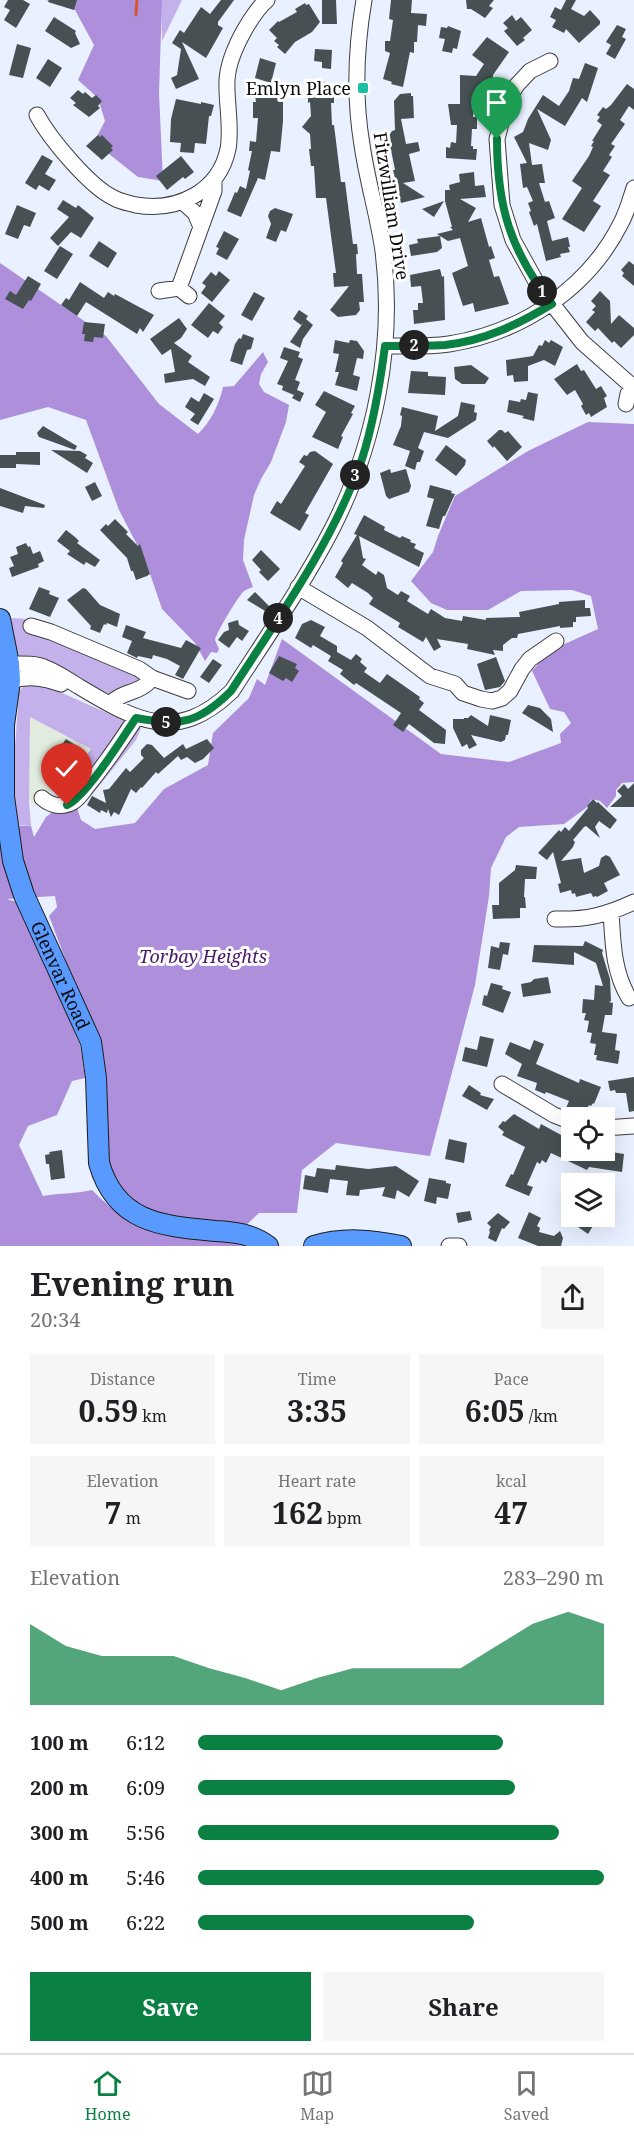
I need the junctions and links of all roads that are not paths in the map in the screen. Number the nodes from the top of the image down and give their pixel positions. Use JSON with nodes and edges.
{"nodes":[{"id":1,"x":267,"y":0,"type":"edge"},
{"id":2,"x":364,"y":0,"type":"edge"},
{"id":3,"x":550,"y":61,"type":"dead end"},
{"id":4,"x":37,"y":115,"type":"dead end"},
{"id":5,"x":214,"y":179,"type":"junction"},
{"id":6,"x":634,"y":188,"type":"edge"},
{"id":7,"x":183,"y":202,"type":"junction"},
{"id":8,"x":201,"y":227,"type":"junction"},
{"id":9,"x":159,"y":291,"type":"dead end"},
{"id":10,"x":552,"y":304,"type":"junction"},
{"id":11,"x":385,"y":346,"type":"junction"},
{"id":12,"x":633,"y":385,"type":"edge"},
{"id":13,"x":626,"y":404,"type":"dead end"},
{"id":14,"x":297,"y":587,"type":"junction"},
{"id":15,"x":0,"y":619,"type":"edge"},
{"id":16,"x":31,"y":626,"type":"dead end"},
{"id":17,"x":556,"y":641,"type":"dead end"},
{"id":18,"x":10,"y":672,"type":"junction"},
{"id":19,"x":152,"y":678,"type":"junction"},
{"id":20,"x":188,"y":691,"type":"dead end"},
{"id":21,"x":111,"y":704,"type":"junction"},
{"id":22,"x":136,"y":718,"type":"junction"},
{"id":23,"x":42,"y":798,"type":"dead end"},
{"id":24,"x":634,"y":902,"type":"edge"},
{"id":25,"x":611,"y":912,"type":"junction"},
{"id":26,"x":555,"y":919,"type":"dead end"},
{"id":27,"x":629,"y":999,"type":"dead end"},
{"id":28,"x":502,"y":1084,"type":"dead end"},
{"id":29,"x":561,"y":1118,"type":"edge"},
{"id":30,"x":633,"y":1126,"type":"edge"},
{"id":31,"x":615,"y":1129,"type":"edge"},
{"id":32,"x":253,"y":1243,"type":"edge"},
{"id":33,"x":314,"y":1246,"type":"edge"},
{"id":34,"x":401,"y":1246,"type":"edge"},
{"id":35,"x":449,"y":1246,"type":"edge"},
{"id":36,"x":459,"y":1246,"type":"edge"}],
"edges":[{"from":1,"to":5,"type":"street"},
{"from":2,"to":11,"type":"street","name":"Fitzwilliam Drive"},
{"from":3,"to":10,"type":"street"},
{"from":4,"to":7,"type":"street"},
{"from":5,"to":7,"type":"street"},
{"from":5,"to":8,"type":"street"},
{"from":6,"to":10,"type":"street"},
{"from":7,"to":8,"type":"street"},
{"from":8,"to":9,"type":"street"},
{"from":10,"to":11,"type":"street"},
{"from":10,"to":12,"type":"street"},
{"from":11,"to":14,"type":"street","name":"Fitzwilliam Drive"},
{"from":12,"to":13,"type":"street"},
{"from":14,"to":17,"type":"street"},
{"from":14,"to":22,"type":"street","name":"Fitzwilliam Drive"},
{"from":15,"to":18,"type":"main road","name":"Glenvar Road"},
{"from":16,"to":19,"type":"street"},
{"from":18,"to":21,"type":"street","name":"Fitzwilliam Drive"},
{"from":18,"to":32,"type":"main road","name":"Glenvar Road"},
{"from":19,"to":20,"type":"street"},
{"from":19,"to":21,"type":"street"},
{"from":21,"to":22,"type":"street","name":"Fitzwilliam Drive"},
{"from":22,"to":23,"type":"street"},
{"from":24,"to":25,"type":"street"},
{"from":25,"to":26,"type":"street"},
{"from":25,"to":27,"type":"street"},
{"from":28,"to":29,"type":"street"},
{"from":30,"to":31,"type":"street"},
{"from":33,"to":34,"type":"main road"},
{"from":35,"to":36,"type":"street"}]}
